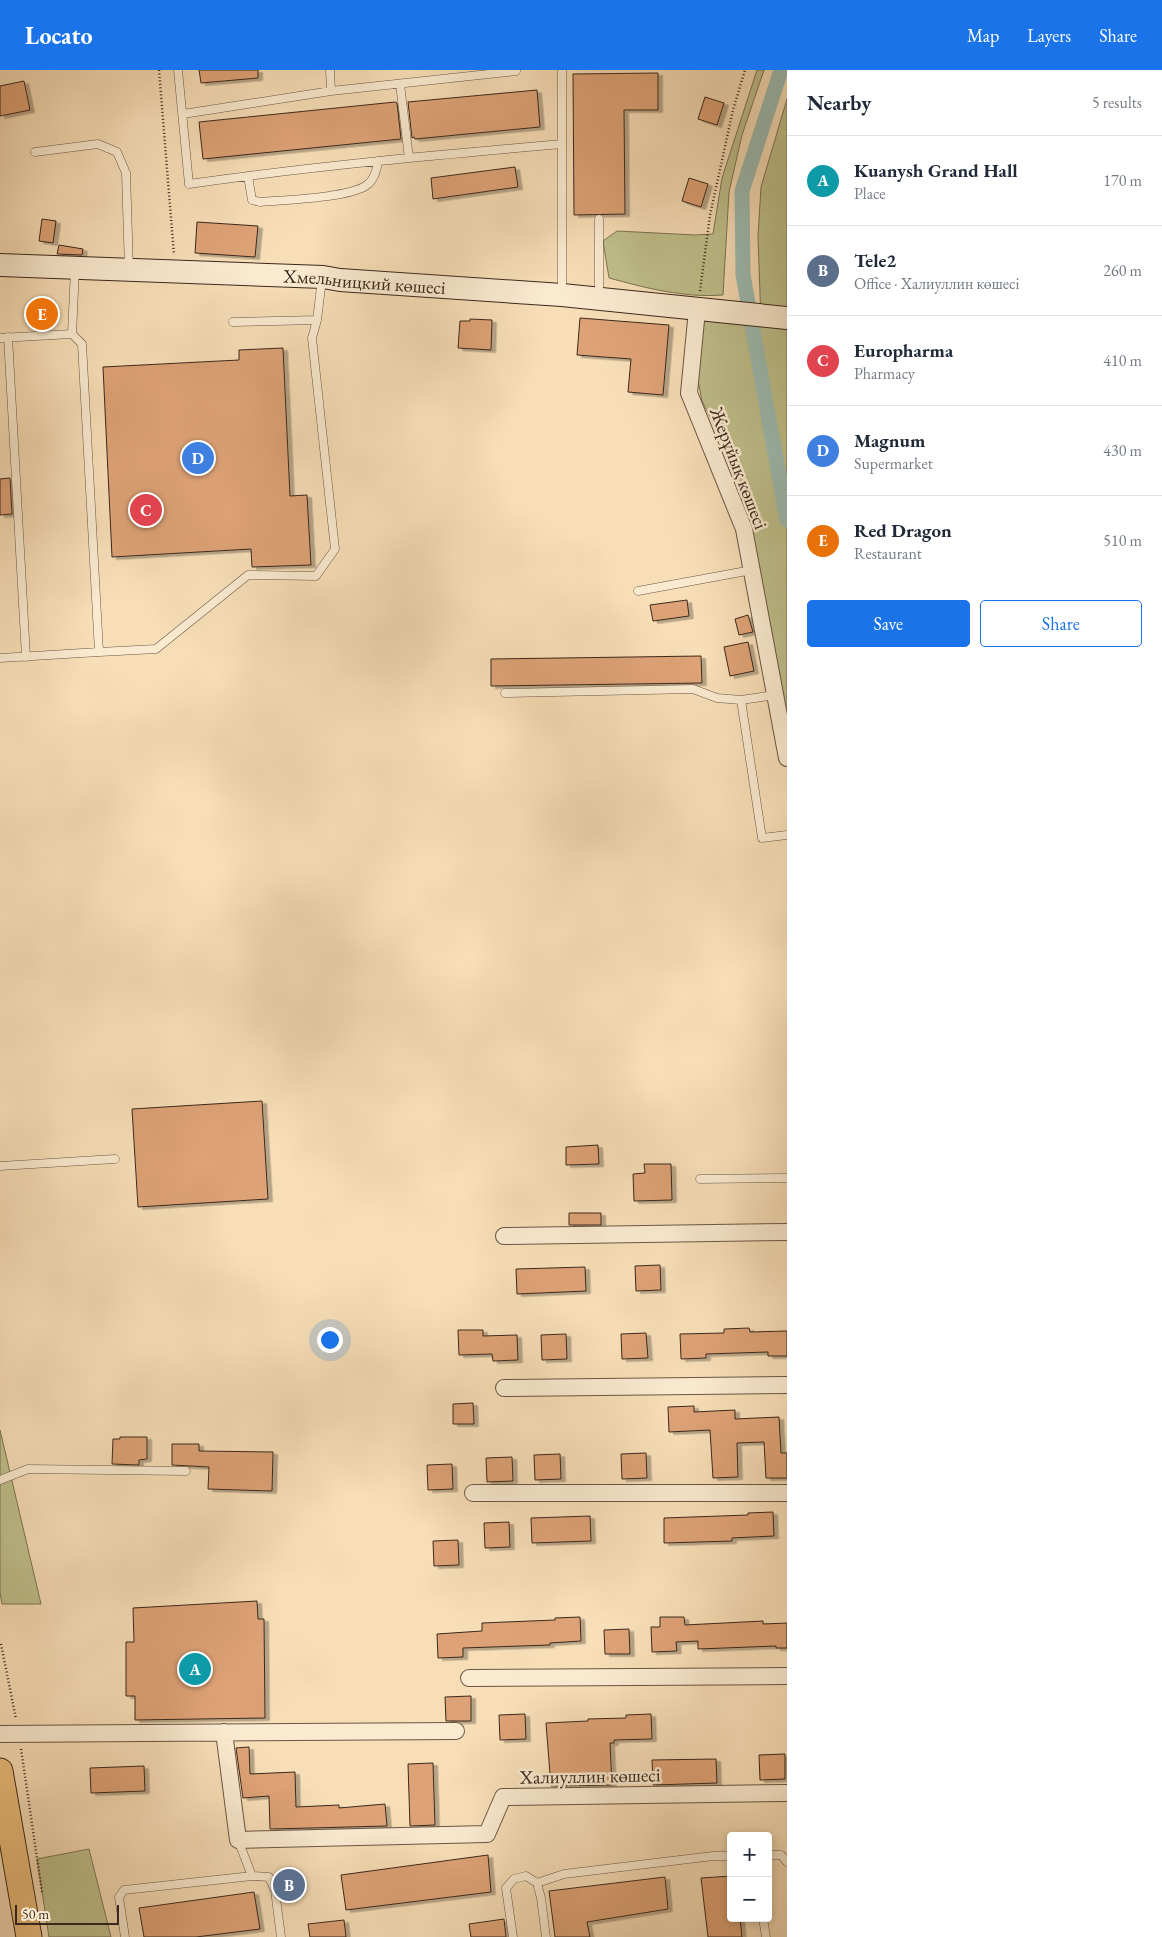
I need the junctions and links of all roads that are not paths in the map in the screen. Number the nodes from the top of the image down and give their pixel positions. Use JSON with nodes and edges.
{"nodes":[{"id":1,"x":178,"y":70,"type":"edge"},
{"id":2,"x":330,"y":70,"type":"edge"},
{"id":3,"x":562,"y":70,"type":"edge"},
{"id":4,"x":516,"y":71,"type":"edge"},
{"id":5,"x":400,"y":84,"type":"junction"},
{"id":6,"x":331,"y":91,"type":"junction"},
{"id":7,"x":183,"y":114,"type":"junction"},
{"id":8,"x":562,"y":144,"type":"junction"},
{"id":9,"x":35,"y":152,"type":"dead end"},
{"id":10,"x":410,"y":158,"type":"junction"},
{"id":11,"x":378,"y":161,"type":"junction"},
{"id":12,"x":248,"y":176,"type":"junction"},
{"id":13,"x":599,"y":219,"type":"dead end"},
{"id":14,"x":0,"y":265,"type":"edge"},
{"id":15,"x":75,"y":268,"type":"junction"},
{"id":16,"x":129,"y":270,"type":"junction"},
{"id":17,"x":323,"y":277,"type":"junction"},
{"id":18,"x":562,"y":295,"type":"junction"},
{"id":19,"x":599,"y":299,"type":"junction"},
{"id":20,"x":697,"y":310,"type":"junction"},
{"id":21,"x":778,"y":316,"type":"edge"},
{"id":22,"x":317,"y":320,"type":"junction"},
{"id":23,"x":233,"y":322,"type":"dead end"},
{"id":24,"x":72,"y":334,"type":"junction"},
{"id":25,"x":4,"y":337,"type":"edge"},
{"id":26,"x":752,"y":570,"type":"junction"},
{"id":27,"x":638,"y":590,"type":"dead end"},
{"id":28,"x":99,"y":652,"type":"junction"},
{"id":29,"x":26,"y":657,"type":"junction"},
{"id":30,"x":0,"y":658,"type":"edge"},
{"id":31,"x":506,"y":692,"type":"dead end"},
{"id":32,"x":775,"y":696,"type":"junction"},
{"id":33,"x":741,"y":700,"type":"junction"},
{"id":34,"x":787,"y":758,"type":"edge"},
{"id":35,"x":787,"y":835,"type":"edge"},
{"id":36,"x":115,"y":1159,"type":"dead end"},
{"id":37,"x":0,"y":1166,"type":"edge"},
{"id":38,"x":787,"y":1178,"type":"edge"},
{"id":39,"x":700,"y":1179,"type":"dead end"},
{"id":40,"x":787,"y":1232,"type":"edge"},
{"id":41,"x":504,"y":1236,"type":"dead end"},
{"id":42,"x":787,"y":1385,"type":"edge"},
{"id":43,"x":504,"y":1388,"type":"dead end"},
{"id":44,"x":186,"y":1471,"type":"dead end"},
{"id":45,"x":0,"y":1480,"type":"edge"},
{"id":46,"x":473,"y":1493,"type":"dead end"},
{"id":47,"x":787,"y":1493,"type":"edge"},
{"id":48,"x":787,"y":1676,"type":"edge"},
{"id":49,"x":469,"y":1678,"type":"dead end"},
{"id":50,"x":456,"y":1731,"type":"dead end"},
{"id":51,"x":224,"y":1732,"type":"junction"},
{"id":52,"x":0,"y":1734,"type":"edge"},
{"id":53,"x":0,"y":1771,"type":"edge"},
{"id":54,"x":787,"y":1792,"type":"edge"},
{"id":55,"x":238,"y":1840,"type":"junction"},
{"id":56,"x":772,"y":1855,"type":"edge"},
{"id":57,"x":727,"y":1856,"type":"edge"},
{"id":58,"x":787,"y":1862,"type":"edge"},
{"id":59,"x":252,"y":1876,"type":"junction"},
{"id":60,"x":537,"y":1883,"type":"junction"},
{"id":61,"x":764,"y":1922,"type":"edge"},
{"id":62,"x":29,"y":1937,"type":"edge"},
{"id":63,"x":125,"y":1937,"type":"edge"},
{"id":64,"x":281,"y":1937,"type":"edge"},
{"id":65,"x":513,"y":1937,"type":"edge"},
{"id":66,"x":546,"y":1937,"type":"edge"},
{"id":67,"x":766,"y":1937,"type":"edge"}],
"edges":[{"from":1,"to":7,"type":"lane"},
{"from":2,"to":6,"type":"lane"},
{"from":3,"to":8,"type":"lane"},
{"from":4,"to":5,"type":"lane"},
{"from":5,"to":6,"type":"lane"},
{"from":5,"to":10,"type":"lane"},
{"from":6,"to":7,"type":"lane"},
{"from":7,"to":12,"type":"lane"},
{"from":8,"to":10,"type":"lane"},
{"from":8,"to":18,"type":"lane"},
{"from":9,"to":16,"type":"lane"},
{"from":10,"to":11,"type":"lane"},
{"from":11,"to":12,"type":"lane"},
{"from":11,"to":12,"type":"lane"},
{"from":13,"to":19,"type":"lane"},
{"from":14,"to":15,"type":"street","name":"Хмельницкий көшесі"},
{"from":15,"to":16,"type":"street","name":"Хмельницкий көшесі"},
{"from":15,"to":24,"type":"lane"},
{"from":16,"to":17,"type":"street","name":"Хмельницкий көшесі"},
{"from":17,"to":18,"type":"street","name":"Хмельницкий көшесі"},
{"from":17,"to":22,"type":"lane"},
{"from":18,"to":19,"type":"street","name":"Хмельницкий көшесі"},
{"from":19,"to":20,"type":"street","name":"Хмельницкий көшесі"},
{"from":20,"to":21,"type":"street","name":"Хмельницкий көшесі"},
{"from":20,"to":26,"type":"street","name":"Жерұйық көшесі"},
{"from":22,"to":23,"type":"lane"},
{"from":22,"to":28,"type":"lane"},
{"from":24,"to":25,"type":"lane"},
{"from":24,"to":28,"type":"lane"},
{"from":25,"to":29,"type":"lane"},
{"from":26,"to":27,"type":"lane"},
{"from":26,"to":32,"type":"street","name":"Жерұйық көшесі"},
{"from":28,"to":29,"type":"lane"},
{"from":29,"to":30,"type":"lane"},
{"from":31,"to":33,"type":"lane"},
{"from":32,"to":33,"type":"lane"},
{"from":32,"to":34,"type":"street","name":"Жерұйық көшесі"},
{"from":33,"to":35,"type":"lane"},
{"from":36,"to":37,"type":"lane"},
{"from":38,"to":39,"type":"lane"},
{"from":40,"to":41,"type":"street"},
{"from":42,"to":43,"type":"street"},
{"from":44,"to":45,"type":"lane"},
{"from":46,"to":47,"type":"street"},
{"from":48,"to":49,"type":"street"},
{"from":50,"to":51,"type":"street"},
{"from":51,"to":52,"type":"street"},
{"from":51,"to":55,"type":"street"},
{"from":53,"to":62,"type":"main road"},
{"from":54,"to":55,"type":"street","name":"Халиуллин көшесі"},
{"from":55,"to":59,"type":"lane"},
{"from":56,"to":58,"type":"lane"},
{"from":57,"to":60,"type":"lane"},
{"from":59,"to":63,"type":"lane"},
{"from":59,"to":64,"type":"lane"},
{"from":60,"to":65,"type":"lane"},
{"from":60,"to":66,"type":"lane"},
{"from":61,"to":67,"type":"lane"}]}
